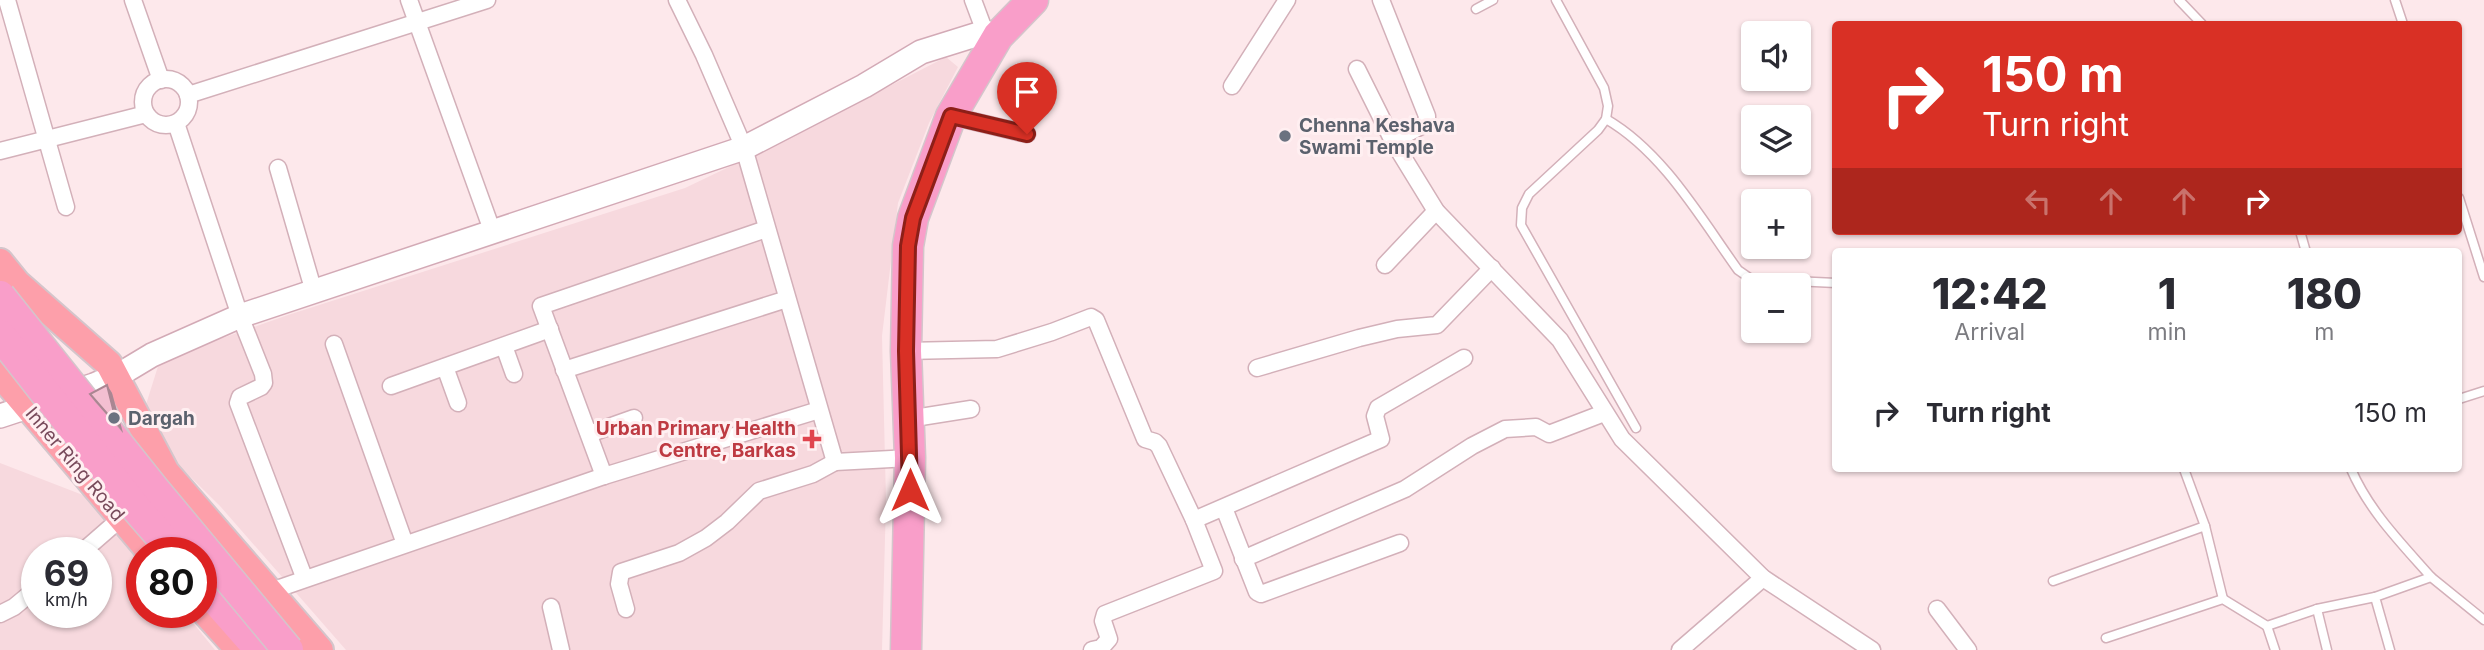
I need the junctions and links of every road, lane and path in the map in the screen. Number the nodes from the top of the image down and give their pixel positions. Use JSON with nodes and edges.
{"nodes":[{"id":1,"x":7,"y":0,"type":"edge"},
{"id":2,"x":133,"y":0,"type":"edge"},
{"id":3,"x":409,"y":0,"type":"edge"},
{"id":4,"x":487,"y":0,"type":"edge"},
{"id":5,"x":677,"y":0,"type":"edge"},
{"id":6,"x":973,"y":0,"type":"edge"},
{"id":7,"x":1032,"y":0,"type":"edge"},
{"id":8,"x":1287,"y":0,"type":"edge"},
{"id":9,"x":1381,"y":0,"type":"edge"},
{"id":10,"x":1493,"y":0,"type":"edge"},
{"id":11,"x":1556,"y":0,"type":"edge"},
{"id":12,"x":2179,"y":0,"type":"edge"},
{"id":13,"x":2395,"y":0,"type":"edge"},
{"id":14,"x":1476,"y":9,"type":"dead end"},
{"id":15,"x":2199,"y":21,"type":"edge"},
{"id":16,"x":2402,"y":21,"type":"edge"},
{"id":17,"x":416,"y":23,"type":"junction"},
{"id":18,"x":992,"y":34,"type":"junction"},
{"id":19,"x":1357,"y":69,"type":"dead end"},
{"id":20,"x":161,"y":80,"type":"junction"},
{"id":21,"x":1232,"y":86,"type":"dead end"},
{"id":22,"x":188,"y":95,"type":"junction"},
{"id":23,"x":146,"y":114,"type":"junction"},
{"id":24,"x":951,"y":116,"type":"junction"},
{"id":25,"x":1606,"y":119,"type":"junction"},
{"id":26,"x":176,"y":123,"type":"junction"},
{"id":27,"x":1027,"y":134,"type":"dead end"},
{"id":28,"x":47,"y":139,"type":"junction"},
{"id":29,"x":1393,"y":141,"type":"junction"},
{"id":30,"x":744,"y":148,"type":"junction"},
{"id":31,"x":0,"y":151,"type":"edge"},
{"id":32,"x":278,"y":168,"type":"dead end"},
{"id":33,"x":66,"y":207,"type":"dead end"},
{"id":34,"x":2462,"y":207,"type":"edge"},
{"id":35,"x":1436,"y":211,"type":"junction"},
{"id":36,"x":766,"y":229,"type":"junction"},
{"id":37,"x":493,"y":233,"type":"junction"},
{"id":38,"x":0,"y":262,"type":"edge"},
{"id":39,"x":1385,"y":265,"type":"dead end"},
{"id":40,"x":1492,"y":268,"type":"junction"},
{"id":41,"x":2484,"y":277,"type":"edge"},
{"id":42,"x":1832,"y":284,"type":"edge"},
{"id":43,"x":314,"y":292,"type":"junction"},
{"id":44,"x":0,"y":296,"type":"edge"},
{"id":45,"x":787,"y":299,"type":"junction"},
{"id":46,"x":240,"y":316,"type":"junction"},
{"id":47,"x":550,"y":330,"type":"junction"},
{"id":48,"x":0,"y":334,"type":"edge"},
{"id":49,"x":334,"y":344,"type":"dead end"},
{"id":50,"x":504,"y":346,"type":"junction"},
{"id":51,"x":906,"y":351,"type":"junction"},
{"id":52,"x":1464,"y":358,"type":"dead end"},
{"id":53,"x":445,"y":367,"type":"junction"},
{"id":54,"x":1257,"y":368,"type":"dead end"},
{"id":55,"x":564,"y":370,"type":"junction"},
{"id":56,"x":0,"y":374,"type":"edge"},
{"id":57,"x":514,"y":374,"type":"dead end"},
{"id":58,"x":116,"y":376,"type":"junction"},
{"id":59,"x":391,"y":386,"type":"dead end"},
{"id":60,"x":2484,"y":391,"type":"edge"},
{"id":61,"x":2462,"y":398,"type":"edge"},
{"id":62,"x":458,"y":403,"type":"dead end"},
{"id":63,"x":27,"y":408,"type":"junction"},
{"id":64,"x":971,"y":409,"type":"dead end"},
{"id":65,"x":818,"y":410,"type":"junction"},
{"id":66,"x":1604,"y":413,"type":"junction"},
{"id":67,"x":0,"y":416,"type":"edge"},
{"id":68,"x":634,"y":418,"type":"dead end"},
{"id":69,"x":908,"y":419,"type":"junction"},
{"id":70,"x":1636,"y":428,"type":"dead end"},
{"id":71,"x":589,"y":434,"type":"junction"},
{"id":72,"x":910,"y":458,"type":"junction"},
{"id":73,"x":835,"y":462,"type":"junction"},
{"id":74,"x":2185,"y":472,"type":"edge"},
{"id":75,"x":2352,"y":472,"type":"edge"},
{"id":76,"x":604,"y":476,"type":"junction"},
{"id":77,"x":1224,"y":508,"type":"junction"},
{"id":78,"x":120,"y":519,"type":"junction"},
{"id":79,"x":1194,"y":520,"type":"junction"},
{"id":80,"x":2205,"y":526,"type":"junction"},
{"id":81,"x":99,"y":537,"type":"edge"},
{"id":82,"x":136,"y":537,"type":"edge"},
{"id":83,"x":161,"y":537,"type":"edge"},
{"id":84,"x":1400,"y":543,"type":"dead end"},
{"id":85,"x":405,"y":544,"type":"junction"},
{"id":86,"x":1243,"y":559,"type":"junction"},
{"id":87,"x":304,"y":578,"type":"junction"},
{"id":88,"x":1763,"y":578,"type":"junction"},
{"id":89,"x":2431,"y":578,"type":"junction"},
{"id":90,"x":2053,"y":581,"type":"dead end"},
{"id":91,"x":271,"y":591,"type":"junction"},
{"id":92,"x":2375,"y":597,"type":"junction"},
{"id":93,"x":2224,"y":599,"type":"junction"},
{"id":94,"x":21,"y":601,"type":"edge"},
{"id":95,"x":217,"y":601,"type":"edge"},
{"id":96,"x":551,"y":607,"type":"dead end"},
{"id":97,"x":626,"y":609,"type":"dead end"},
{"id":98,"x":1937,"y":609,"type":"dead end"},
{"id":99,"x":2316,"y":609,"type":"junction"},
{"id":100,"x":0,"y":614,"type":"edge"},
{"id":101,"x":2484,"y":620,"type":"edge"},
{"id":102,"x":217,"y":625,"type":"edge"},
{"id":103,"x":2267,"y":626,"type":"junction"},
{"id":104,"x":2106,"y":638,"type":"dead end"},
{"id":105,"x":240,"y":650,"type":"edge"},
{"id":106,"x":260,"y":650,"type":"edge"},
{"id":107,"x":288,"y":650,"type":"edge"},
{"id":108,"x":320,"y":650,"type":"edge"},
{"id":109,"x":562,"y":650,"type":"edge"},
{"id":110,"x":906,"y":650,"type":"edge"},
{"id":111,"x":1092,"y":650,"type":"edge"},
{"id":112,"x":1680,"y":650,"type":"edge"},
{"id":113,"x":1872,"y":650,"type":"edge"},
{"id":114,"x":1968,"y":650,"type":"edge"},
{"id":115,"x":2276,"y":650,"type":"edge"},
{"id":116,"x":2327,"y":650,"type":"edge"},
{"id":117,"x":2390,"y":650,"type":"edge"}],
"edges":[{"from":1,"to":28,"type":"street"},
{"from":2,"to":20,"type":"street"},
{"from":3,"to":17,"type":"street"},
{"from":4,"to":17,"type":"street"},
{"from":5,"to":30,"type":"street"},
{"from":6,"to":18,"type":"street"},
{"from":7,"to":18,"type":"highway"},
{"from":8,"to":21,"type":"street"},
{"from":9,"to":29,"type":"street"},
{"from":10,"to":14,"type":"lane"},
{"from":11,"to":25,"type":"lane"},
{"from":12,"to":15,"type":"lane"},
{"from":13,"to":16,"type":"lane"},
{"from":17,"to":22,"type":"street"},
{"from":17,"to":37,"type":"street"},
{"from":18,"to":24,"type":"highway"},
{"from":18,"to":30,"type":"main road"},
{"from":19,"to":29,"type":"street"},
{"from":20,"to":22,"type":"street"},
{"from":20,"to":23,"type":"street"},
{"from":22,"to":26,"type":"street"},
{"from":23,"to":26,"type":"street"},
{"from":23,"to":28,"type":"street"},
{"from":24,"to":27,"type":"street"},
{"from":24,"to":51,"type":"highway"},
{"from":25,"to":42,"type":"lane"},
{"from":25,"to":70,"type":"lane"},
{"from":26,"to":46,"type":"street"},
{"from":28,"to":31,"type":"street"},
{"from":28,"to":33,"type":"street"},
{"from":29,"to":35,"type":"street"},
{"from":30,"to":36,"type":"street"},
{"from":30,"to":37,"type":"main road"},
{"from":32,"to":43,"type":"street"},
{"from":34,"to":41,"type":"lane"},
{"from":35,"to":39,"type":"street"},
{"from":35,"to":40,"type":"street"},
{"from":36,"to":45,"type":"street"},
{"from":36,"to":47,"type":"street"},
{"from":37,"to":43,"type":"main road"},
{"from":38,"to":58,"type":"main road"},
{"from":40,"to":54,"type":"street"},
{"from":40,"to":66,"type":"street"},
{"from":43,"to":46,"type":"main road"},
{"from":44,"to":107,"type":"highway","bridge":true},
{"from":45,"to":55,"type":"street"},
{"from":45,"to":65,"type":"street"},
{"from":46,"to":58,"type":"main road"},
{"from":46,"to":87,"type":"street"},
{"from":47,"to":50,"type":"street"},
{"from":47,"to":55,"type":"street"},
{"from":48,"to":83,"type":"highway","bridge":true},
{"from":49,"to":85,"type":"street"},
{"from":50,"to":53,"type":"street"},
{"from":50,"to":57,"type":"street"},
{"from":51,"to":69,"type":"highway"},
{"from":51,"to":79,"type":"street"},
{"from":52,"to":77,"type":"street"},
{"from":53,"to":59,"type":"street"},
{"from":53,"to":62,"type":"street"},
{"from":55,"to":71,"type":"street"},
{"from":56,"to":63,"type":"main road","name":"Inner Ring Road"},
{"from":58,"to":63,"type":"main road"},
{"from":58,"to":91,"type":"main road"},
{"from":60,"to":61,"type":"lane"},
{"from":63,"to":67,"type":"main road"},
{"from":63,"to":78,"type":"main road","name":"Inner Ring Road"},
{"from":64,"to":69,"type":"street"},
{"from":65,"to":73,"type":"street"},
{"from":65,"to":76,"type":"street"},
{"from":66,"to":86,"type":"street"},
{"from":66,"to":88,"type":"street"},
{"from":68,"to":71,"type":"street"},
{"from":69,"to":72,"type":"highway"},
{"from":71,"to":76,"type":"street"},
{"from":72,"to":73,"type":"street"},
{"from":72,"to":110,"type":"highway"},
{"from":73,"to":97,"type":"street"},
{"from":74,"to":80,"type":"lane"},
{"from":75,"to":89,"type":"lane"},
{"from":76,"to":85,"type":"street"},
{"from":77,"to":79,"type":"street"},
{"from":77,"to":86,"type":"street"},
{"from":78,"to":81,"type":"street"},
{"from":78,"to":82,"type":"main road","name":"Inner Ring Road"},
{"from":79,"to":111,"type":"street"},
{"from":80,"to":90,"type":"lane"},
{"from":80,"to":93,"type":"lane"},
{"from":84,"to":86,"type":"street"},
{"from":85,"to":87,"type":"street"},
{"from":87,"to":91,"type":"street"},
{"from":88,"to":112,"type":"street"},
{"from":88,"to":113,"type":"street"},
{"from":89,"to":92,"type":"lane"},
{"from":89,"to":101,"type":"lane"},
{"from":91,"to":108,"type":"main road"},
{"from":92,"to":99,"type":"lane"},
{"from":92,"to":117,"type":"lane"},
{"from":93,"to":103,"type":"lane"},
{"from":93,"to":104,"type":"lane"},
{"from":94,"to":100,"type":"street"},
{"from":95,"to":106,"type":"highway"},
{"from":96,"to":109,"type":"street"},
{"from":98,"to":114,"type":"street"},
{"from":99,"to":103,"type":"lane"},
{"from":99,"to":116,"type":"lane"},
{"from":102,"to":105,"type":"main road"},
{"from":103,"to":115,"type":"lane"}]}
